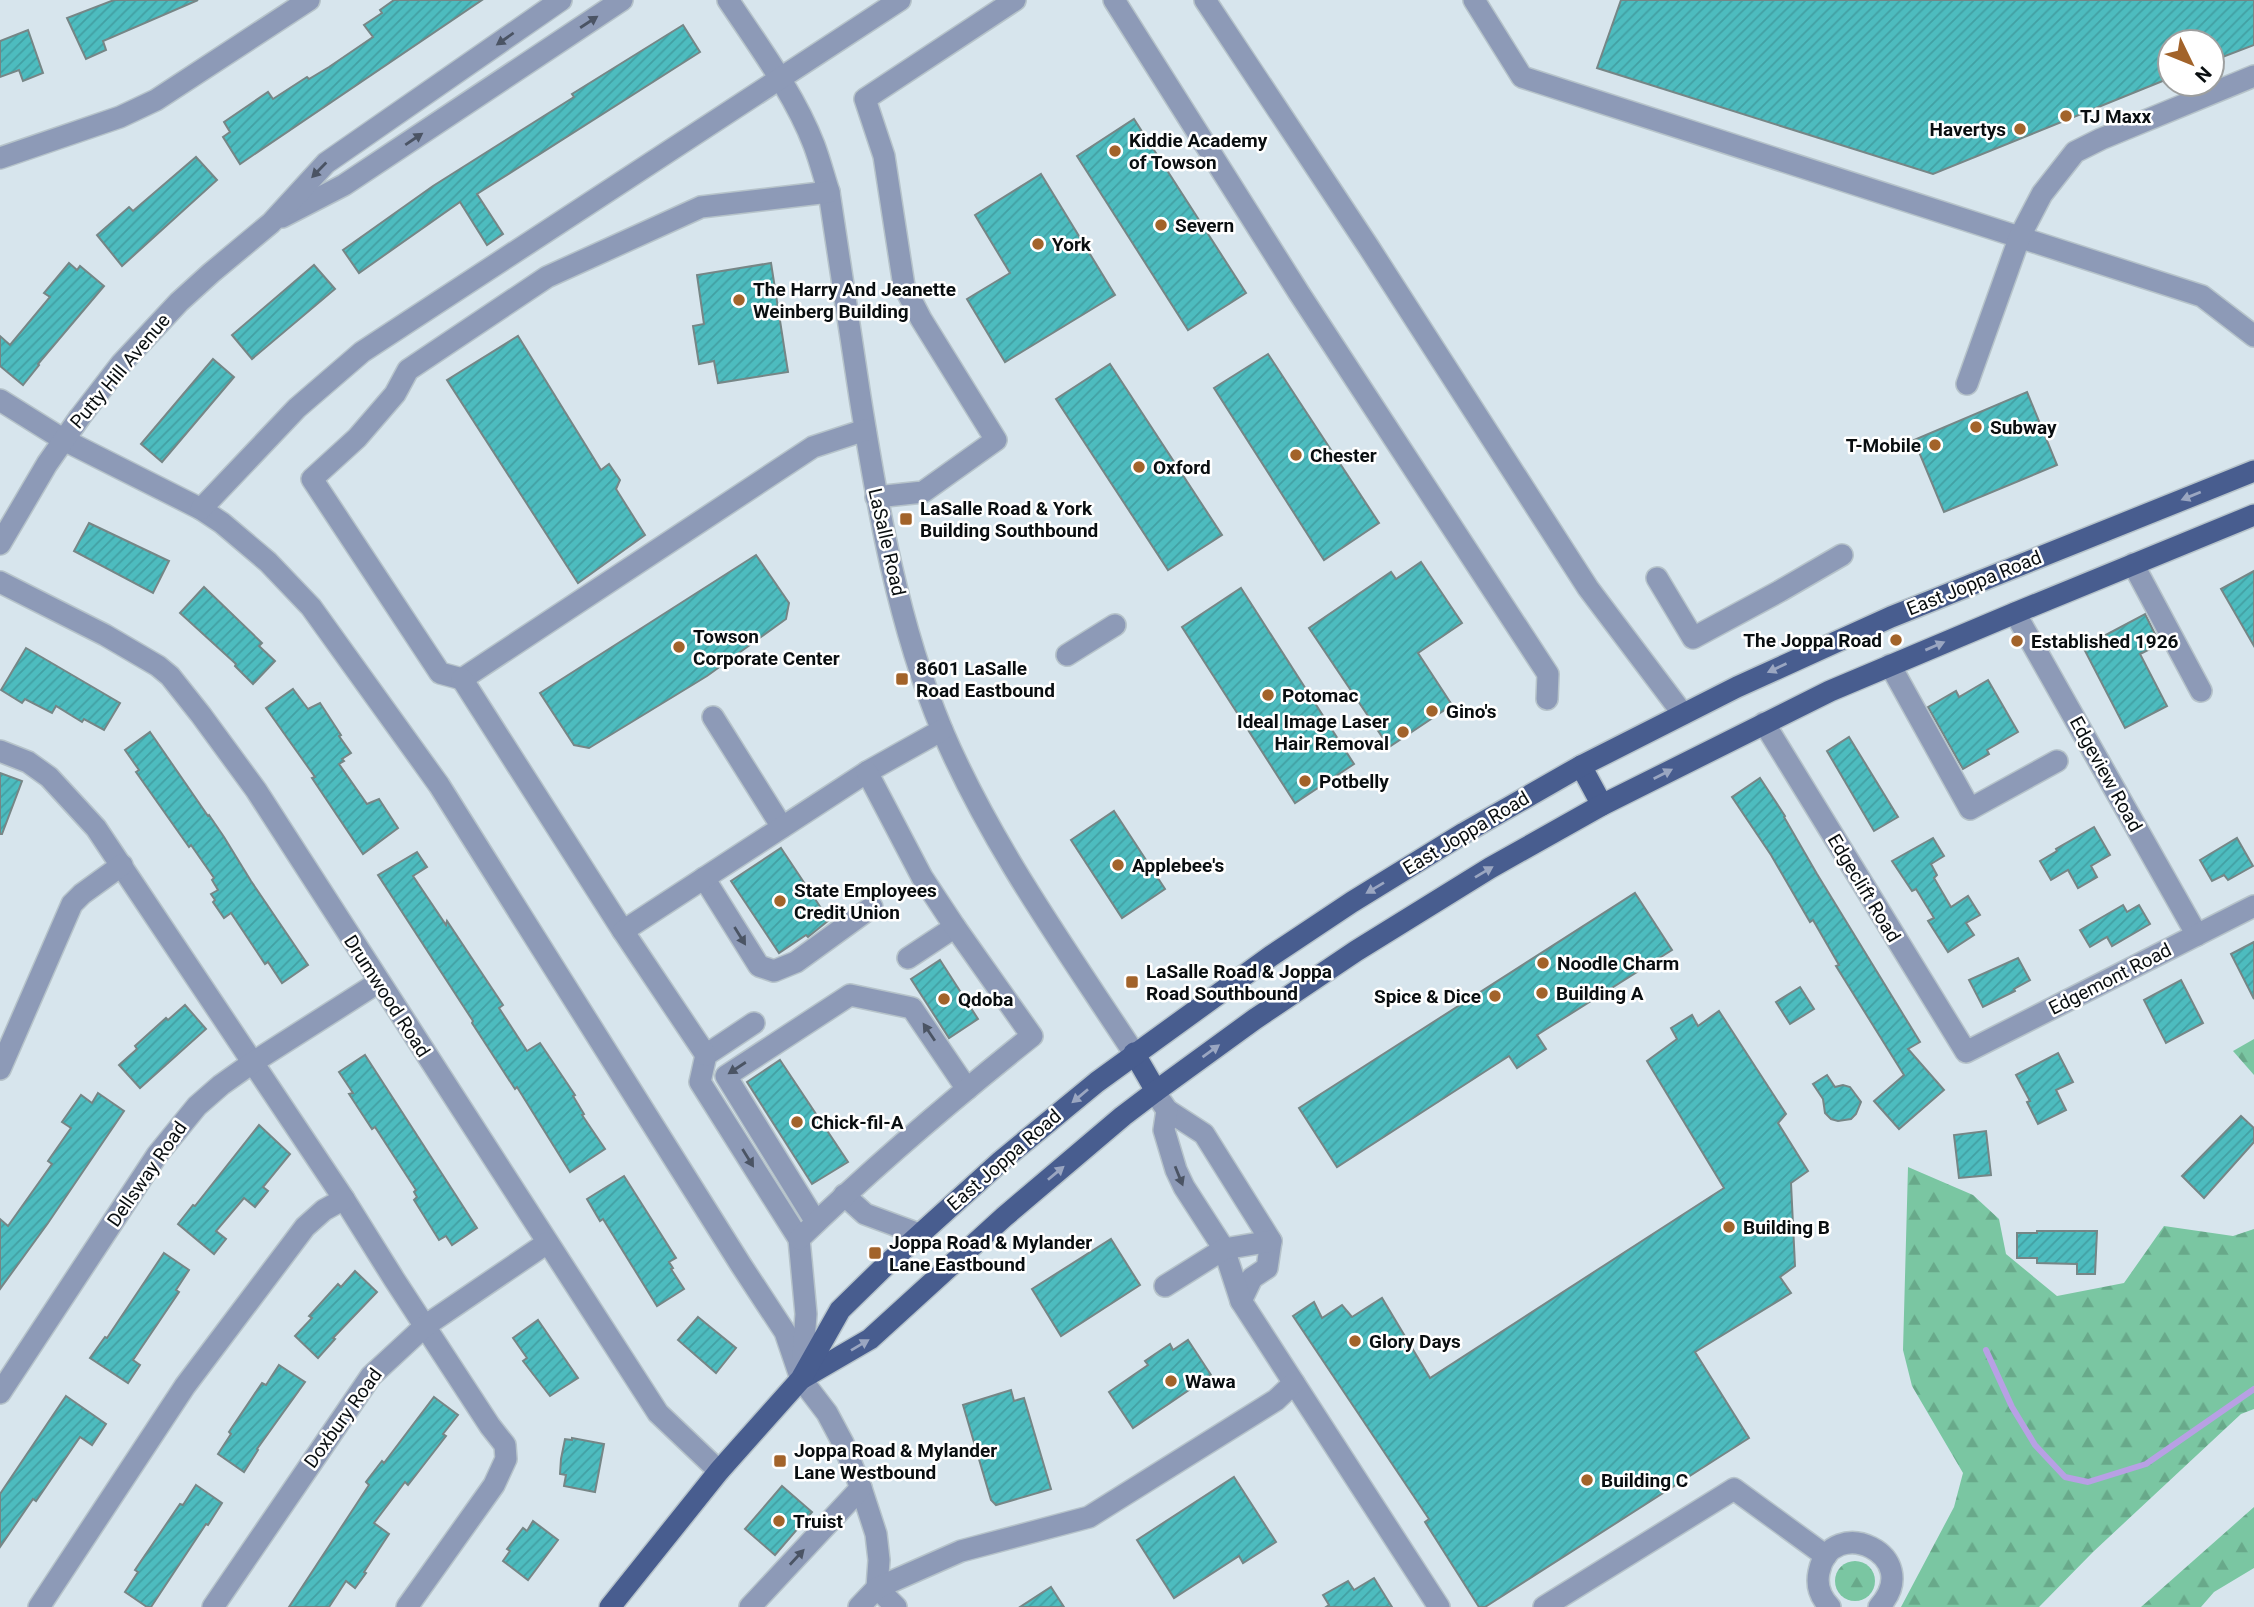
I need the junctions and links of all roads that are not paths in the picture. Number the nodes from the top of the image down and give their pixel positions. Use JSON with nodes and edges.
{"nodes":[{"id":1,"x":309,"y":0,"type":"edge"},
{"id":2,"x":561,"y":0,"type":"edge"},
{"id":3,"x":622,"y":0,"type":"edge"},
{"id":4,"x":728,"y":0,"type":"edge"},
{"id":5,"x":900,"y":0,"type":"edge"},
{"id":6,"x":1014,"y":0,"type":"edge"},
{"id":7,"x":1114,"y":0,"type":"edge"},
{"id":8,"x":1205,"y":0,"type":"edge"},
{"id":9,"x":1474,"y":0,"type":"edge"},
{"id":10,"x":2254,"y":76,"type":"edge"},
{"id":11,"x":779,"y":78,"type":"junction"},
{"id":12,"x":0,"y":158,"type":"edge"},
{"id":13,"x":829,"y":192,"type":"junction"},
{"id":14,"x":271,"y":223,"type":"junction"},
{"id":15,"x":2020,"y":236,"type":"junction"},
{"id":16,"x":2251,"y":339,"type":"edge"},
{"id":17,"x":1967,"y":384,"type":"dead end"},
{"id":18,"x":0,"y":400,"type":"edge"},
{"id":19,"x":865,"y":430,"type":"junction"},
{"id":20,"x":64,"y":440,"type":"junction"},
{"id":21,"x":2254,"y":471,"type":"edge"},
{"id":22,"x":876,"y":497,"type":"junction"},
{"id":23,"x":201,"y":509,"type":"junction"},
{"id":24,"x":2254,"y":515,"type":"edge"},
{"id":25,"x":0,"y":544,"type":"edge"},
{"id":26,"x":1842,"y":555,"type":"dead end"},
{"id":27,"x":2133,"y":564,"type":"junction"},
{"id":28,"x":1657,"y":578,"type":"dead end"},
{"id":29,"x":0,"y":582,"type":"edge"},
{"id":30,"x":2015,"y":612,"type":"junction"},
{"id":31,"x":1115,"y":625,"type":"dead end"},
{"id":32,"x":1067,"y":655,"type":"dead end"},
{"id":33,"x":1891,"y":664,"type":"junction"},
{"id":34,"x":462,"y":678,"type":"junction"},
{"id":35,"x":2201,"y":691,"type":"dead end"},
{"id":36,"x":1547,"y":699,"type":"dead end"},
{"id":37,"x":1683,"y":714,"type":"junction"},
{"id":38,"x":713,"y":718,"type":"dead end"},
{"id":39,"x":1764,"y":723,"type":"junction"},
{"id":40,"x":942,"y":730,"type":"junction"},
{"id":41,"x":0,"y":751,"type":"edge"},
{"id":42,"x":2057,"y":761,"type":"dead end"},
{"id":43,"x":1581,"y":766,"type":"junction"},
{"id":44,"x":867,"y":772,"type":"junction"},
{"id":45,"x":1602,"y":805,"type":"junction"},
{"id":46,"x":782,"y":827,"type":"junction"},
{"id":47,"x":122,"y":865,"type":"junction"},
{"id":48,"x":704,"y":878,"type":"junction"},
{"id":49,"x":2254,"y":906,"type":"edge"},
{"id":50,"x":872,"y":907,"type":"dead end"},
{"id":51,"x":955,"y":927,"type":"junction"},
{"id":52,"x":622,"y":931,"type":"junction"},
{"id":53,"x":2197,"y":935,"type":"junction"},
{"id":54,"x":908,"y":958,"type":"dead end"},
{"id":55,"x":379,"y":982,"type":"junction"},
{"id":56,"x":754,"y":1023,"type":"dead end"},
{"id":57,"x":1966,"y":1052,"type":"joint"},
{"id":58,"x":1133,"y":1053,"type":"junction"},
{"id":59,"x":706,"y":1055,"type":"junction"},
{"id":60,"x":252,"y":1063,"type":"junction"},
{"id":61,"x":0,"y":1069,"type":"edge"},
{"id":62,"x":967,"y":1089,"type":"junction"},
{"id":63,"x":1156,"y":1091,"type":"junction"},
{"id":64,"x":1167,"y":1110,"type":"junction"},
{"id":65,"x":844,"y":1195,"type":"junction"},
{"id":66,"x":344,"y":1199,"type":"junction"},
{"id":67,"x":816,"y":1222,"type":"junction"},
{"id":68,"x":919,"y":1234,"type":"junction"},
{"id":69,"x":799,"y":1239,"type":"junction"},
{"id":70,"x":1270,"y":1241,"type":"junction"},
{"id":71,"x":547,"y":1243,"type":"junction"},
{"id":72,"x":1224,"y":1248,"type":"junction"},
{"id":73,"x":1164,"y":1286,"type":"dead end"},
{"id":74,"x":1241,"y":1301,"type":"junction"},
{"id":75,"x":425,"y":1326,"type":"junction"},
{"id":76,"x":801,"y":1379,"type":"junction"},
{"id":77,"x":1294,"y":1383,"type":"junction"},
{"id":78,"x":0,"y":1393,"type":"edge"},
{"id":79,"x":719,"y":1471,"type":"junction"},
{"id":80,"x":861,"y":1488,"type":"junction"},
{"id":81,"x":1826,"y":1556,"type":"junction"},
{"id":82,"x":877,"y":1588,"type":"junction"},
{"id":83,"x":39,"y":1607,"type":"edge"},
{"id":84,"x":213,"y":1607,"type":"edge"},
{"id":85,"x":407,"y":1607,"type":"edge"},
{"id":86,"x":610,"y":1607,"type":"edge"},
{"id":87,"x":750,"y":1607,"type":"edge"},
{"id":88,"x":859,"y":1607,"type":"edge"},
{"id":89,"x":896,"y":1607,"type":"edge"},
{"id":90,"x":1439,"y":1607,"type":"edge"},
{"id":91,"x":1544,"y":1607,"type":"edge"},
{"id":92,"x":1830,"y":1607,"type":"edge"},
{"id":93,"x":1879,"y":1607,"type":"edge"}],
"edges":[{"from":1,"to":12,"type":"street"},
{"from":2,"to":14,"type":"street","name":"Putty Hill Avenue","one_way":true},
{"from":14,"to":3,"type":"street","name":"Putty Hill Avenue","one_way":true},
{"from":4,"to":11,"type":"street","name":"LaSalle Road"},
{"from":5,"to":11,"type":"street"},
{"from":6,"to":22,"type":"street"},
{"from":7,"to":36,"type":"street"},
{"from":8,"to":37,"type":"street"},
{"from":9,"to":15,"type":"street"},
{"from":10,"to":15,"type":"street"},
{"from":11,"to":13,"type":"street","name":"LaSalle Road"},
{"from":11,"to":23,"type":"street"},
{"from":13,"to":19,"type":"street","name":"LaSalle Road"},
{"from":13,"to":34,"type":"street"},
{"from":14,"to":20,"type":"street","name":"Putty Hill Avenue"},
{"from":15,"to":16,"type":"street"},
{"from":15,"to":17,"type":"street"},
{"from":18,"to":20,"type":"street"},
{"from":19,"to":22,"type":"street","name":"LaSalle Road"},
{"from":19,"to":34,"type":"street"},
{"from":20,"to":23,"type":"street"},
{"from":20,"to":25,"type":"street","name":"Putty Hill Avenue"},
{"from":21,"to":37,"type":"main road","name":"East Joppa Road","one_way":true},
{"from":22,"to":40,"type":"street","name":"LaSalle Road"},
{"from":23,"to":76,"type":"street"},
{"from":24,"to":27,"type":"main road","name":"East Joppa Road"},
{"from":26,"to":28,"type":"street"},
{"from":27,"to":30,"type":"main road","name":"East Joppa Road"},
{"from":27,"to":35,"type":"street"},
{"from":29,"to":55,"type":"street","name":"Drumwood Road"},
{"from":33,"to":30,"type":"main road","name":"East Joppa Road","one_way":true},
{"from":30,"to":53,"type":"street","name":"Edgeview Road"},
{"from":31,"to":32,"type":"street"},
{"from":33,"to":39,"type":"main road","name":"East Joppa Road"},
{"from":33,"to":42,"type":"street"},
{"from":34,"to":52,"type":"street"},
{"from":37,"to":43,"type":"main road","name":"East Joppa Road"},
{"from":38,"to":46,"type":"street"},
{"from":45,"to":39,"type":"main road","name":"East Joppa Road","one_way":true},
{"from":39,"to":57,"type":"street","name":"Edgeclift Road"},
{"from":40,"to":44,"type":"street"},
{"from":40,"to":58,"type":"street","name":"LaSalle Road"},
{"from":41,"to":47,"type":"street"},
{"from":43,"to":45,"type":"main road"},
{"from":43,"to":58,"type":"main road","name":"East Joppa Road","one_way":true},
{"from":44,"to":46,"type":"street"},
{"from":44,"to":51,"type":"street"},
{"from":63,"to":45,"type":"main road","name":"East Joppa Road","one_way":true},
{"from":46,"to":48,"type":"street"},
{"from":47,"to":60,"type":"street"},
{"from":47,"to":61,"type":"street"},
{"from":48,"to":50,"type":"street","one_way":true},
{"from":48,"to":52,"type":"street"},
{"from":49,"to":53,"type":"street","name":"Edgemont Road"},
{"from":51,"to":54,"type":"street"},
{"from":51,"to":62,"type":"street"},
{"from":52,"to":59,"type":"street"},
{"from":53,"to":57,"type":"street","name":"Edgemont Road"},
{"from":55,"to":60,"type":"street","name":"Dellsway Road"},
{"from":55,"to":71,"type":"street","name":"Drumwood Road"},
{"from":56,"to":59,"type":"street"},
{"from":58,"to":63,"type":"main road"},
{"from":58,"to":68,"type":"main road","name":"East Joppa Road","one_way":true},
{"from":59,"to":69,"type":"street","one_way":true},
{"from":60,"to":66,"type":"street"},
{"from":60,"to":78,"type":"street","name":"Dellsway Road"},
{"from":62,"to":65,"type":"street"},
{"from":62,"to":67,"type":"street","one_way":true},
{"from":63,"to":64,"type":"street"},
{"from":76,"to":63,"type":"main road","name":"East Joppa Road","one_way":true},
{"from":64,"to":70,"type":"street"},
{"from":64,"to":72,"type":"street","one_way":true},
{"from":65,"to":67,"type":"street"},
{"from":65,"to":68,"type":"street"},
{"from":66,"to":75,"type":"street"},
{"from":66,"to":83,"type":"street"},
{"from":67,"to":69,"type":"street"},
{"from":68,"to":76,"type":"main road","name":"East Joppa Road"},
{"from":69,"to":76,"type":"street"},
{"from":70,"to":72,"type":"street"},
{"from":70,"to":74,"type":"street"},
{"from":71,"to":75,"type":"street","name":"Doxbury Road"},
{"from":71,"to":79,"type":"street","name":"Drumwood Road"},
{"from":72,"to":73,"type":"street"},
{"from":72,"to":74,"type":"street"},
{"from":74,"to":77,"type":"street"},
{"from":75,"to":84,"type":"street","name":"Doxbury Road"},
{"from":75,"to":85,"type":"street"},
{"from":76,"to":79,"type":"main road","name":"East Joppa Road"},
{"from":76,"to":80,"type":"street"},
{"from":77,"to":82,"type":"street"},
{"from":77,"to":90,"type":"street"},
{"from":79,"to":86,"type":"main road","name":"East Joppa Road"},
{"from":80,"to":82,"type":"street"},
{"from":87,"to":80,"type":"street","one_way":true},
{"from":81,"to":91,"type":"street"},
{"from":81,"to":92,"type":"street"},
{"from":81,"to":93,"type":"street"},
{"from":82,"to":88,"type":"street"},
{"from":82,"to":89,"type":"street"}]}
